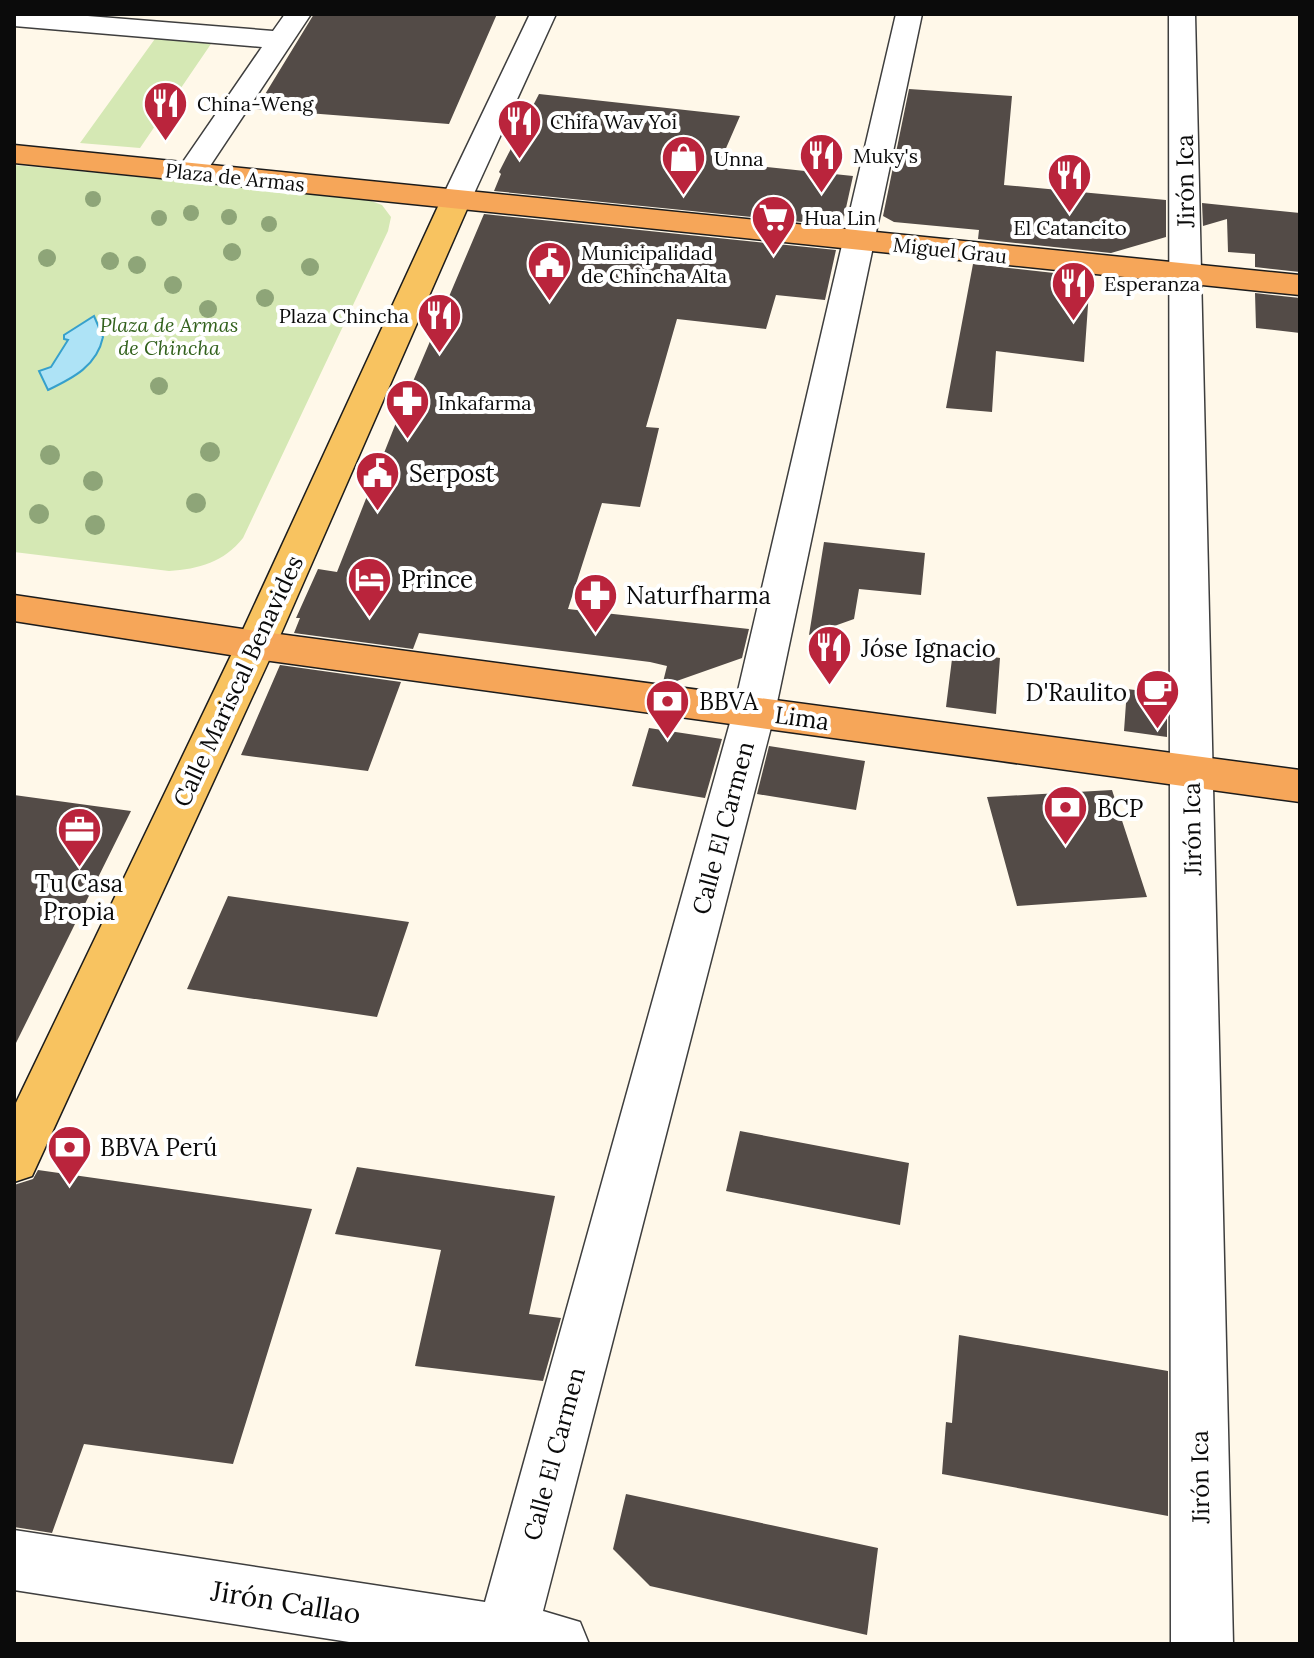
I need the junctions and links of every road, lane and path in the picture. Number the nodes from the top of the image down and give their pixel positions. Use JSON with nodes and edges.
{"nodes":[{"id":1,"x":298,"y":14,"type":"edge"},
{"id":2,"x":543,"y":14,"type":"edge"},
{"id":3,"x":909,"y":14,"type":"edge"},
{"id":4,"x":1182,"y":14,"type":"edge"},
{"id":5,"x":14,"y":16,"type":"edge"},
{"id":6,"x":281,"y":40,"type":"junction"},
{"id":7,"x":14,"y":154,"type":"edge"},
{"id":8,"x":191,"y":172,"type":"junction"},
{"id":9,"x":456,"y":200,"type":"junction"},
{"id":10,"x":857,"y":241,"type":"junction"},
{"id":11,"x":1186,"y":274,"type":"junction"},
{"id":12,"x":1300,"y":285,"type":"edge"},
{"id":13,"x":14,"y":608,"type":"edge"},
{"id":14,"x":256,"y":645,"type":"junction"},
{"id":15,"x":754,"y":712,"type":"junction"},
{"id":16,"x":1192,"y":772,"type":"junction"},
{"id":17,"x":1300,"y":786,"type":"edge"},
{"id":18,"x":14,"y":1160,"type":"edge"},
{"id":19,"x":14,"y":1560,"type":"edge"},
{"id":20,"x":522,"y":1641,"type":"edge"},
{"id":21,"x":1202,"y":1644,"type":"edge"}],
"edges":[{"from":1,"to":6,"type":"street"},
{"from":2,"to":9,"type":"street"},
{"from":3,"to":10,"type":"street","name":"Calle El Carmen"},
{"from":4,"to":11,"type":"street","name":"Jirón Ica"},
{"from":5,"to":6,"type":"street"},
{"from":6,"to":8,"type":"street"},
{"from":7,"to":8,"type":"highway","name":"Plaza de Armas"},
{"from":8,"to":9,"type":"highway","name":"Plaza de Armas"},
{"from":9,"to":10,"type":"highway","name":"Miguel Grau"},
{"from":9,"to":14,"type":"main road","name":"Calle Mariscal Benavides"},
{"from":10,"to":11,"type":"highway","name":"Miguel Grau"},
{"from":10,"to":15,"type":"street","name":"Calle El Carmen"},
{"from":11,"to":12,"type":"highway","name":"Miguel Grau"},
{"from":11,"to":16,"type":"street","name":"Jirón Ica"},
{"from":13,"to":14,"type":"highway"},
{"from":14,"to":15,"type":"highway","name":"Lima"},
{"from":14,"to":18,"type":"main road","name":"Calle Mariscal Benavides"},
{"from":15,"to":16,"type":"highway","name":"Lima"},
{"from":15,"to":20,"type":"street","name":"Calle El Carmen"},
{"from":16,"to":17,"type":"highway","name":"Lima"},
{"from":16,"to":21,"type":"street","name":"Jirón Ica"},
{"from":19,"to":20,"type":"street","name":"Jirón Callao"}]}
